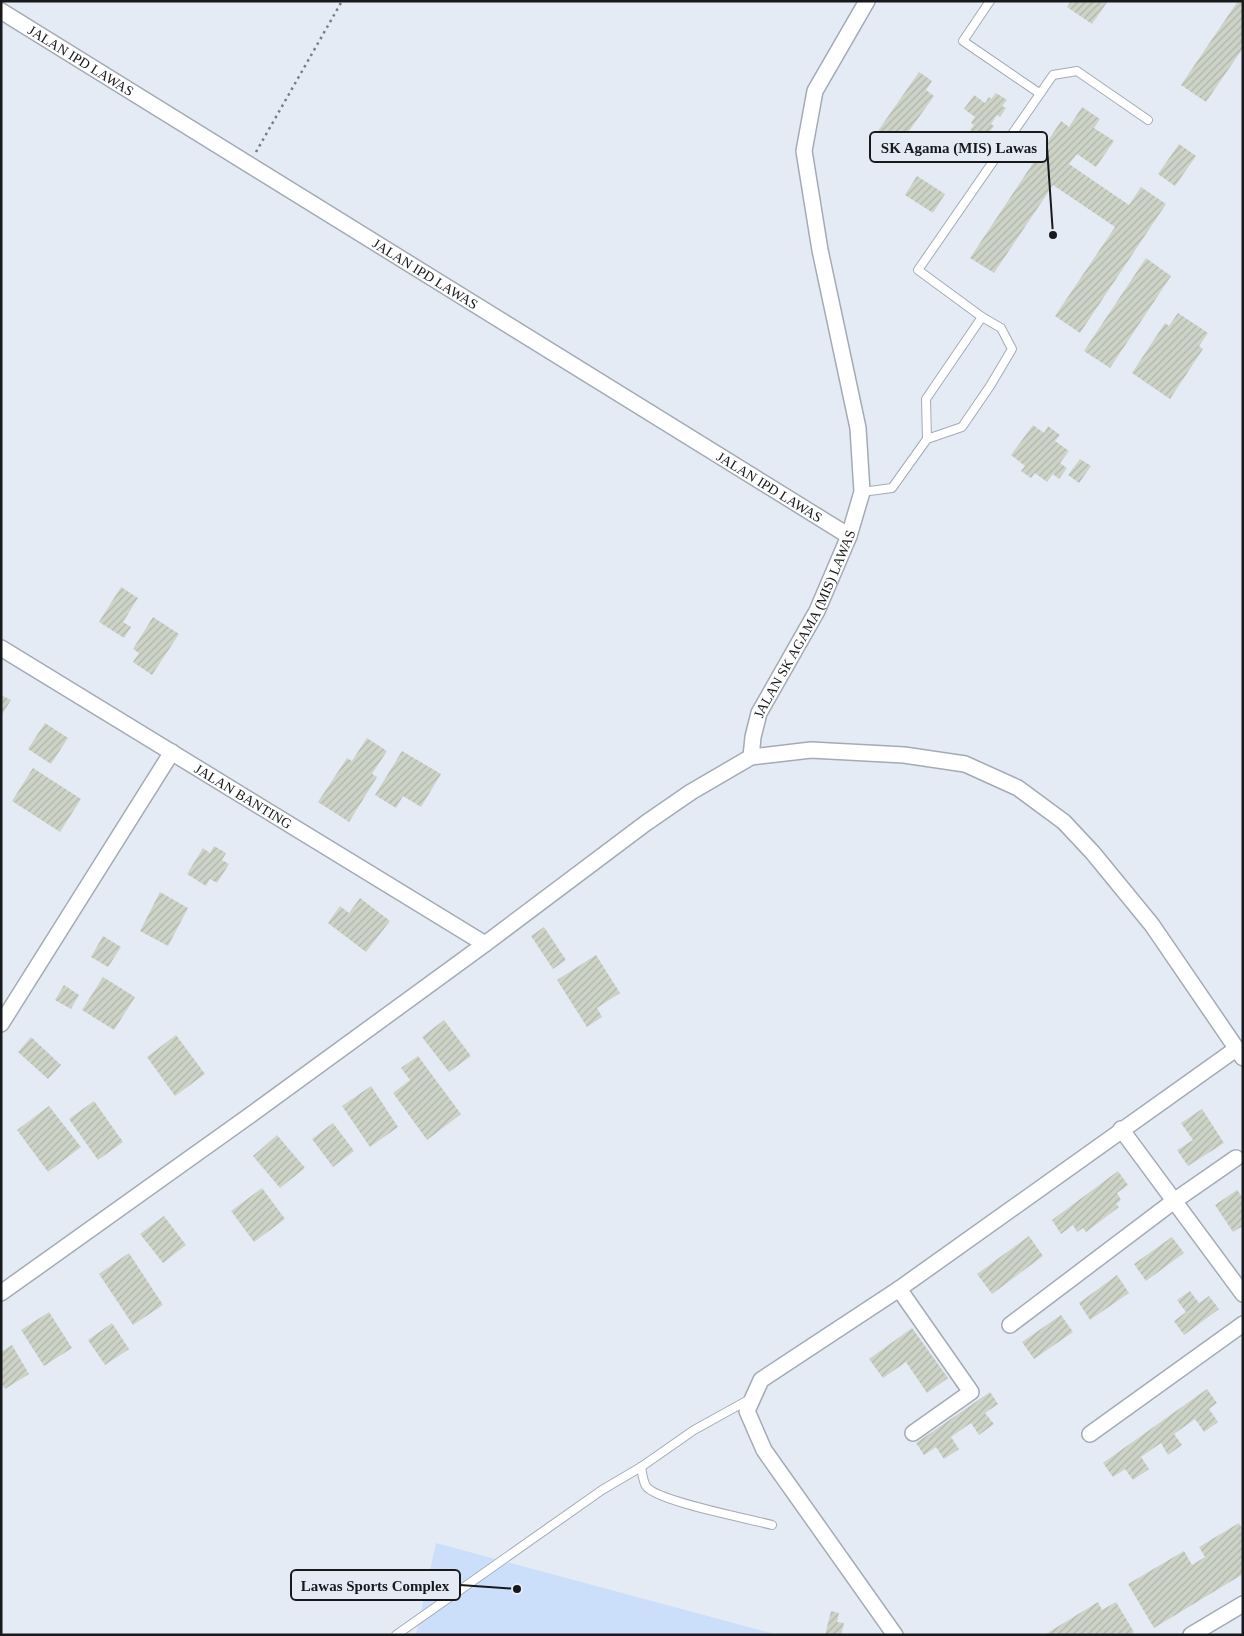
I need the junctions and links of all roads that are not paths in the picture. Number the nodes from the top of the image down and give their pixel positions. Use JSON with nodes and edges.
{"nodes":[{"id":1,"x":867,"y":1,"type":"edge"},
{"id":2,"x":990,"y":1,"type":"edge"},
{"id":3,"x":1,"y":11,"type":"edge"},
{"id":4,"x":1039,"y":93,"type":"junction"},
{"id":5,"x":1148,"y":120,"type":"dead end"},
{"id":6,"x":982,"y":317,"type":"junction"},
{"id":7,"x":927,"y":439,"type":"junction"},
{"id":8,"x":862,"y":492,"type":"junction"},
{"id":9,"x":849,"y":536,"type":"junction"},
{"id":10,"x":1,"y":648,"type":"edge"},
{"id":11,"x":172,"y":752,"type":"junction"},
{"id":12,"x":751,"y":757,"type":"junction"},
{"id":13,"x":485,"y":944,"type":"junction"},
{"id":14,"x":1,"y":1024,"type":"edge"},
{"id":15,"x":1239,"y":1054,"type":"edge"},
{"id":16,"x":1122,"y":1129,"type":"junction"},
{"id":17,"x":1236,"y":1158,"type":"dead end"},
{"id":18,"x":1174,"y":1201,"type":"junction"},
{"id":19,"x":899,"y":1289,"type":"junction"},
{"id":20,"x":1,"y":1293,"type":"edge"},
{"id":21,"x":1243,"y":1294,"type":"edge"},
{"id":22,"x":1243,"y":1324,"type":"edge"},
{"id":23,"x":1010,"y":1325,"type":"dead end"},
{"id":24,"x":754,"y":1396,"type":"junction"},
{"id":25,"x":913,"y":1433,"type":"dead end"},
{"id":26,"x":1090,"y":1434,"type":"dead end"},
{"id":27,"x":641,"y":1467,"type":"junction"},
{"id":28,"x":772,"y":1525,"type":"dead end"},
{"id":29,"x":1243,"y":1604,"type":"edge"},
{"id":30,"x":396,"y":1635,"type":"edge"},
{"id":31,"x":895,"y":1635,"type":"edge"},
{"id":32,"x":1191,"y":1635,"type":"edge"}],
"edges":[{"from":1,"to":8,"type":"street"},
{"from":2,"to":4,"type":"lane"},
{"from":3,"to":9,"type":"street","name":"JALAN IPD LAWAS"},
{"from":4,"to":5,"type":"lane"},
{"from":4,"to":6,"type":"lane"},
{"from":6,"to":7,"type":"lane"},
{"from":6,"to":7,"type":"lane"},
{"from":7,"to":8,"type":"lane"},
{"from":8,"to":9,"type":"street","name":"JALAN SK AGAMA (MIS) LAWAS"},
{"from":9,"to":12,"type":"street","name":"JALAN SK AGAMA (MIS) LAWAS"},
{"from":10,"to":11,"type":"street","name":"JALAN BANTING"},
{"from":11,"to":13,"type":"street","name":"JALAN BANTING"},
{"from":11,"to":14,"type":"street"},
{"from":12,"to":13,"type":"street"},
{"from":12,"to":15,"type":"street"},
{"from":13,"to":20,"type":"street"},
{"from":15,"to":16,"type":"street"},
{"from":16,"to":18,"type":"street"},
{"from":16,"to":19,"type":"street"},
{"from":17,"to":18,"type":"street"},
{"from":18,"to":21,"type":"street"},
{"from":18,"to":23,"type":"street"},
{"from":19,"to":24,"type":"street"},
{"from":19,"to":25,"type":"street"},
{"from":22,"to":26,"type":"street"},
{"from":24,"to":27,"type":"lane"},
{"from":24,"to":31,"type":"street"},
{"from":27,"to":28,"type":"lane"},
{"from":27,"to":30,"type":"lane"},
{"from":29,"to":32,"type":"street"}]}
